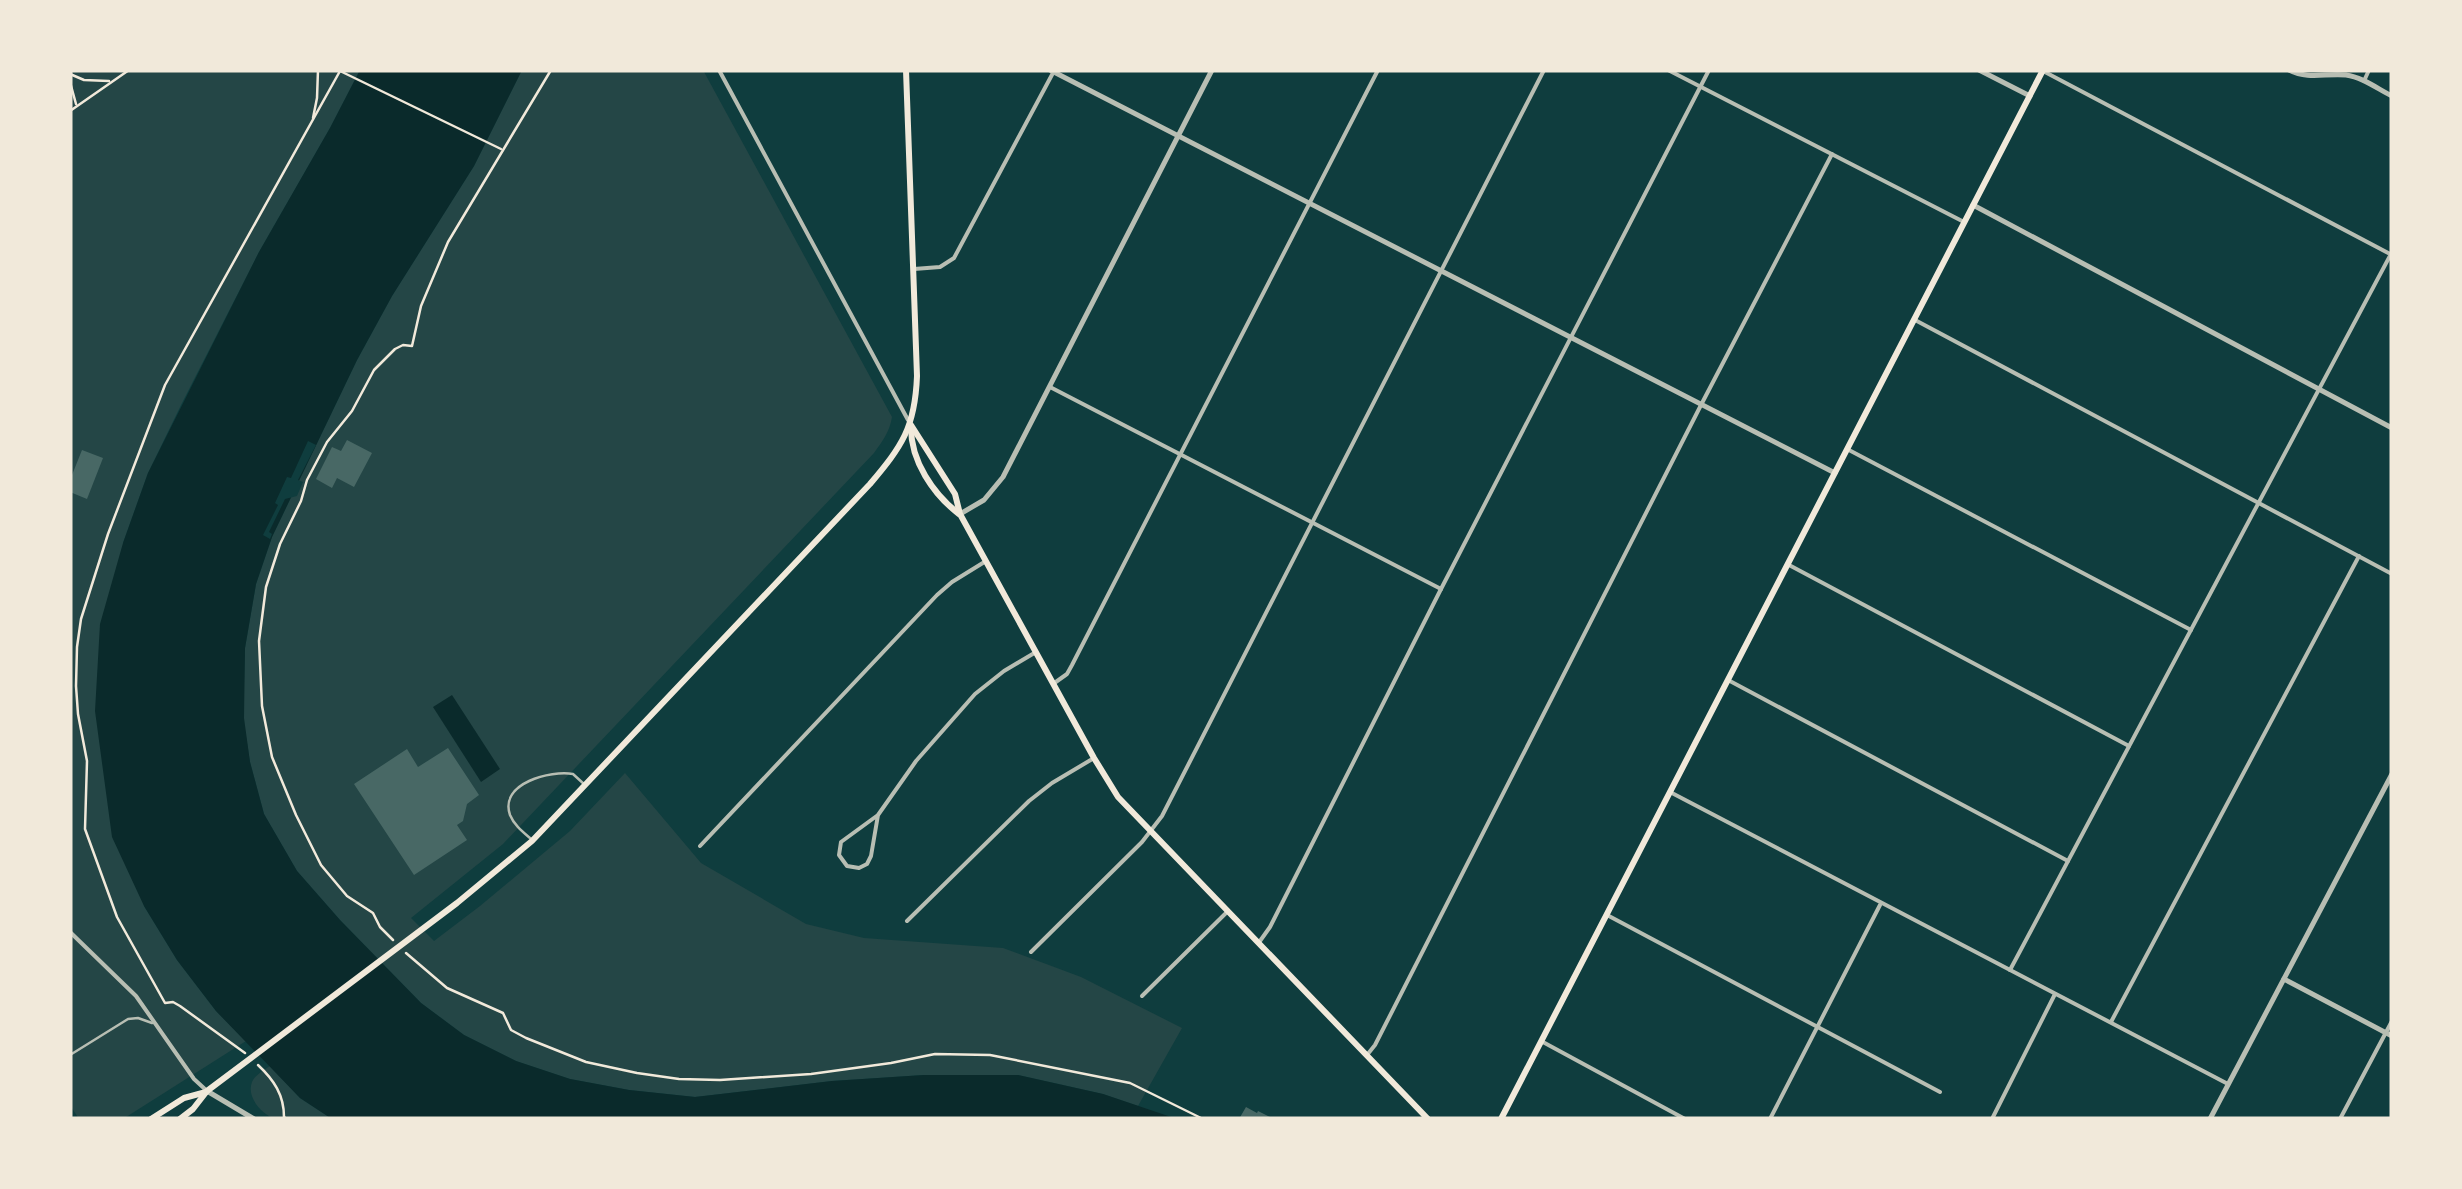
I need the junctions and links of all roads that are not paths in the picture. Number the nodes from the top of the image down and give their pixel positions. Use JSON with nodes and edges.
{"nodes":[{"id":1,"x":719,"y":70,"type":"edge"},
{"id":2,"x":906,"y":70,"type":"edge"},
{"id":3,"x":1212,"y":70,"type":"edge"},
{"id":4,"x":1378,"y":70,"type":"edge"},
{"id":5,"x":1544,"y":70,"type":"edge"},
{"id":6,"x":1668,"y":70,"type":"edge"},
{"id":7,"x":1709,"y":70,"type":"edge"},
{"id":8,"x":1979,"y":70,"type":"edge"},
{"id":9,"x":2043,"y":70,"type":"edge"},
{"id":10,"x":2289,"y":70,"type":"edge"},
{"id":11,"x":2369,"y":70,"type":"edge"},
{"id":12,"x":1052,"y":71,"type":"edge"},
{"id":13,"x":2364,"y":81,"type":"junction"},
{"id":14,"x":1700,"y":87,"type":"junction"},
{"id":15,"x":2030,"y":96,"type":"junction"},
{"id":16,"x":2392,"y":96,"type":"edge"},
{"id":17,"x":1178,"y":135,"type":"junction"},
{"id":18,"x":1832,"y":154,"type":"junction"},
{"id":19,"x":1310,"y":203,"type":"junction"},
{"id":20,"x":1973,"y":205,"type":"junction"},
{"id":21,"x":1964,"y":222,"type":"junction"},
{"id":22,"x":2392,"y":254,"type":"edge"},
{"id":23,"x":914,"y":269,"type":"junction"},
{"id":24,"x":1441,"y":270,"type":"junction"},
{"id":25,"x":1914,"y":320,"type":"junction"},
{"id":26,"x":1572,"y":338,"type":"junction"},
{"id":27,"x":1049,"y":386,"type":"junction"},
{"id":28,"x":2319,"y":389,"type":"junction"},
{"id":29,"x":1701,"y":405,"type":"junction"},
{"id":30,"x":911,"y":424,"type":"junction"},
{"id":31,"x":2392,"y":428,"type":"edge"},
{"id":32,"x":1848,"y":448,"type":"junction"},
{"id":33,"x":1180,"y":454,"type":"junction"},
{"id":34,"x":1835,"y":472,"type":"junction"},
{"id":35,"x":2258,"y":503,"type":"junction"},
{"id":36,"x":960,"y":514,"type":"junction"},
{"id":37,"x":1311,"y":521,"type":"junction"},
{"id":38,"x":2359,"y":556,"type":"junction"},
{"id":39,"x":986,"y":561,"type":"junction"},
{"id":40,"x":1788,"y":565,"type":"junction"},
{"id":41,"x":2392,"y":574,"type":"edge"},
{"id":42,"x":1442,"y":589,"type":"junction"},
{"id":43,"x":2190,"y":630,"type":"junction"},
{"id":44,"x":1036,"y":652,"type":"junction"},
{"id":45,"x":1728,"y":680,"type":"junction"},
{"id":46,"x":1053,"y":684,"type":"junction"},
{"id":47,"x":2129,"y":746,"type":"junction"},
{"id":48,"x":1094,"y":758,"type":"junction"},
{"id":49,"x":2392,"y":774,"type":"edge"},
{"id":50,"x":586,"y":786,"type":"junction"},
{"id":51,"x":1670,"y":792,"type":"junction"},
{"id":52,"x":878,"y":815,"type":"junction"},
{"id":53,"x":1150,"y":833,"type":"junction"},
{"id":54,"x":532,"y":840,"type":"junction"},
{"id":55,"x":700,"y":846,"type":"dead end"},
{"id":56,"x":2068,"y":861,"type":"junction"},
{"id":57,"x":1881,"y":904,"type":"junction"},
{"id":58,"x":1228,"y":912,"type":"junction"},
{"id":59,"x":1606,"y":915,"type":"junction"},
{"id":60,"x":907,"y":921,"type":"dead end"},
{"id":61,"x":70,"y":932,"type":"edge"},
{"id":62,"x":1258,"y":943,"type":"junction"},
{"id":63,"x":1031,"y":952,"type":"dead end"},
{"id":64,"x":2010,"y":970,"type":"junction"},
{"id":65,"x":2284,"y":978,"type":"junction"},
{"id":66,"x":2055,"y":993,"type":"junction"},
{"id":67,"x":1142,"y":996,"type":"dead end"},
{"id":68,"x":2392,"y":1021,"type":"edge"},
{"id":69,"x":2111,"y":1022,"type":"junction"},
{"id":70,"x":1818,"y":1026,"type":"junction"},
{"id":71,"x":161,"y":1029,"type":"junction"},
{"id":72,"x":2389,"y":1034,"type":"edge"},
{"id":73,"x":1541,"y":1042,"type":"junction"},
{"id":74,"x":70,"y":1055,"type":"edge"},
{"id":75,"x":1367,"y":1055,"type":"junction"},
{"id":76,"x":2228,"y":1084,"type":"junction"},
{"id":77,"x":207,"y":1091,"type":"junction"},
{"id":78,"x":1940,"y":1092,"type":"dead end"},
{"id":79,"x":151,"y":1119,"type":"edge"},
{"id":80,"x":180,"y":1119,"type":"edge"},
{"id":81,"x":254,"y":1119,"type":"edge"},
{"id":82,"x":1428,"y":1119,"type":"edge"},
{"id":83,"x":1500,"y":1119,"type":"edge"},
{"id":84,"x":1685,"y":1119,"type":"edge"},
{"id":85,"x":1770,"y":1119,"type":"edge"},
{"id":86,"x":1992,"y":1119,"type":"edge"},
{"id":87,"x":2210,"y":1119,"type":"edge"},
{"id":88,"x":2340,"y":1119,"type":"edge"}],
"edges":[{"from":1,"to":30,"type":"street"},
{"from":2,"to":23,"type":"main road"},
{"from":3,"to":17,"type":"street"},
{"from":4,"to":19,"type":"street"},
{"from":5,"to":24,"type":"street"},
{"from":6,"to":14,"type":"street"},
{"from":7,"to":14,"type":"street"},
{"from":8,"to":15,"type":"street"},
{"from":9,"to":15,"type":"main road"},
{"from":9,"to":22,"type":"street"},
{"from":10,"to":13,"type":"street"},
{"from":11,"to":13,"type":"street"},
{"from":12,"to":17,"type":"street"},
{"from":12,"to":23,"type":"street"},
{"from":13,"to":16,"type":"street"},
{"from":14,"to":18,"type":"street"},
{"from":14,"to":26,"type":"street"},
{"from":15,"to":20,"type":"main road"},
{"from":17,"to":19,"type":"street"},
{"from":17,"to":27,"type":"street"},
{"from":18,"to":21,"type":"street"},
{"from":18,"to":29,"type":"street"},
{"from":19,"to":24,"type":"street"},
{"from":19,"to":33,"type":"street"},
{"from":20,"to":21,"type":"main road"},
{"from":20,"to":28,"type":"street"},
{"from":21,"to":25,"type":"main road"},
{"from":22,"to":28,"type":"street"},
{"from":23,"to":30,"type":"main road"},
{"from":24,"to":26,"type":"street"},
{"from":24,"to":37,"type":"street"},
{"from":25,"to":32,"type":"main road"},
{"from":25,"to":35,"type":"street"},
{"from":26,"to":29,"type":"street"},
{"from":26,"to":42,"type":"street"},
{"from":27,"to":33,"type":"street"},
{"from":27,"to":36,"type":"street"},
{"from":28,"to":31,"type":"street"},
{"from":28,"to":35,"type":"street"},
{"from":29,"to":34,"type":"street"},
{"from":29,"to":75,"type":"street"},
{"from":30,"to":36,"type":"main road"},
{"from":30,"to":36,"type":"main road"},
{"from":30,"to":50,"type":"main road"},
{"from":32,"to":34,"type":"main road"},
{"from":32,"to":43,"type":"street"},
{"from":33,"to":37,"type":"street"},
{"from":33,"to":46,"type":"street"},
{"from":34,"to":40,"type":"main road"},
{"from":35,"to":38,"type":"street"},
{"from":35,"to":43,"type":"street"},
{"from":36,"to":39,"type":"main road"},
{"from":37,"to":42,"type":"street"},
{"from":37,"to":53,"type":"street"},
{"from":38,"to":41,"type":"street"},
{"from":38,"to":69,"type":"street"},
{"from":39,"to":44,"type":"main road"},
{"from":39,"to":55,"type":"street"},
{"from":40,"to":45,"type":"main road"},
{"from":40,"to":47,"type":"street"},
{"from":42,"to":62,"type":"street"},
{"from":43,"to":47,"type":"street"},
{"from":44,"to":46,"type":"main road"},
{"from":44,"to":52,"type":"street"},
{"from":45,"to":51,"type":"main road"},
{"from":45,"to":56,"type":"street"},
{"from":46,"to":48,"type":"main road"},
{"from":47,"to":56,"type":"street"},
{"from":48,"to":53,"type":"main road"},
{"from":48,"to":60,"type":"street"},
{"from":49,"to":65,"type":"street"},
{"from":50,"to":54,"type":"main road"},
{"from":50,"to":54,"type":"lane"},
{"from":51,"to":57,"type":"street"},
{"from":51,"to":59,"type":"main road"},
{"from":52,"to":52,"type":"street"},
{"from":53,"to":58,"type":"main road"},
{"from":53,"to":63,"type":"street"},
{"from":54,"to":77,"type":"main road"},
{"from":56,"to":64,"type":"street"},
{"from":57,"to":64,"type":"street"},
{"from":57,"to":70,"type":"street"},
{"from":58,"to":62,"type":"main road"},
{"from":58,"to":67,"type":"street"},
{"from":59,"to":70,"type":"street"},
{"from":59,"to":73,"type":"main road"},
{"from":61,"to":71,"type":"street"},
{"from":62,"to":75,"type":"main road"},
{"from":64,"to":66,"type":"street"},
{"from":65,"to":72,"type":"street"},
{"from":65,"to":76,"type":"street"},
{"from":66,"to":69,"type":"street"},
{"from":66,"to":86,"type":"street"},
{"from":68,"to":72,"type":"street"},
{"from":69,"to":76,"type":"street"},
{"from":70,"to":78,"type":"street"},
{"from":70,"to":85,"type":"street"},
{"from":71,"to":74,"type":"lane"},
{"from":71,"to":77,"type":"street"},
{"from":72,"to":88,"type":"street"},
{"from":73,"to":83,"type":"main road"},
{"from":73,"to":84,"type":"street"},
{"from":75,"to":82,"type":"main road"},
{"from":76,"to":87,"type":"street"},
{"from":77,"to":79,"type":"main road"},
{"from":77,"to":80,"type":"main road"},
{"from":77,"to":81,"type":"street"}]}
